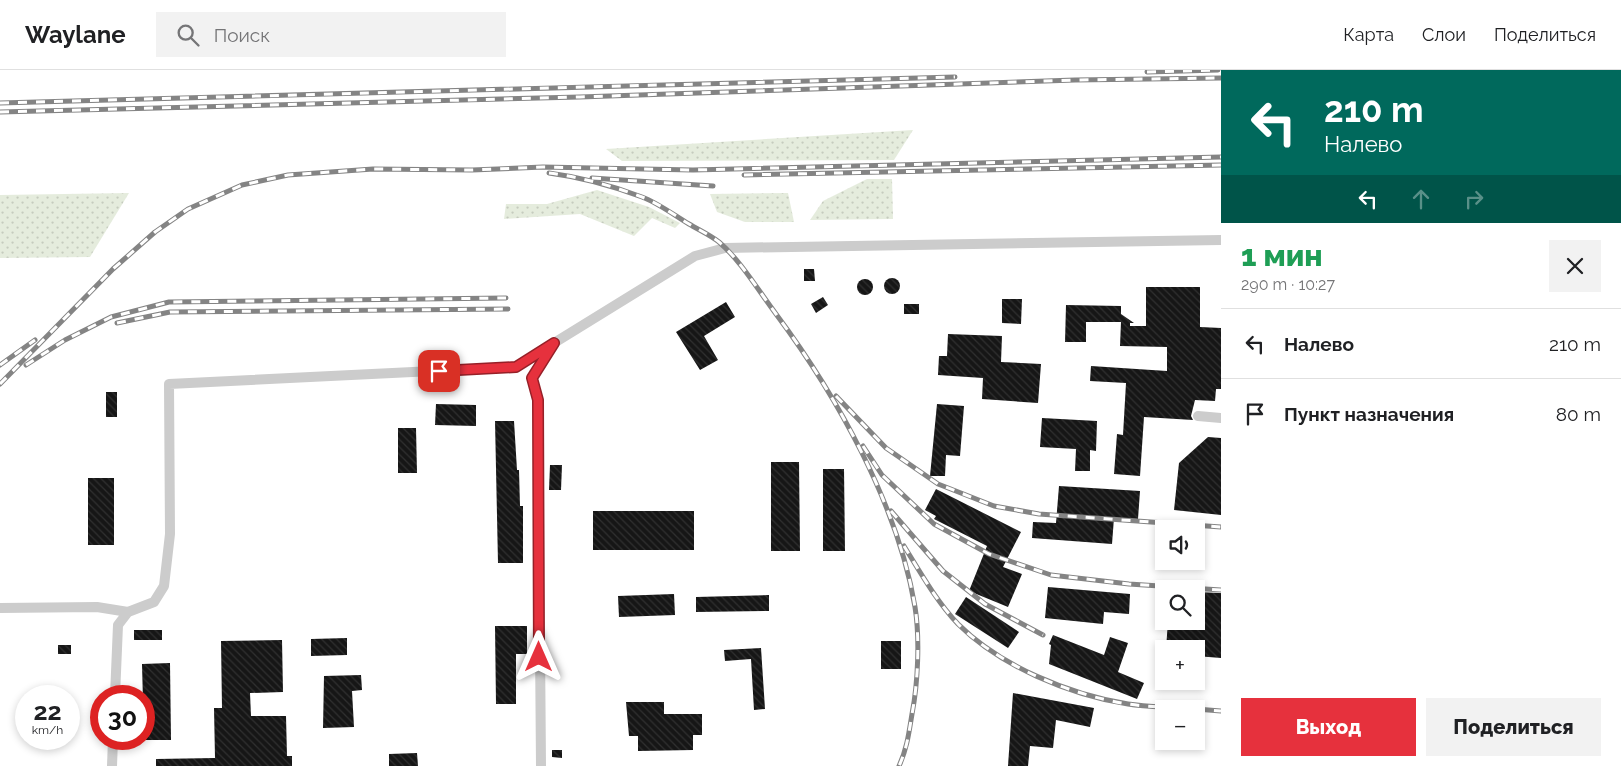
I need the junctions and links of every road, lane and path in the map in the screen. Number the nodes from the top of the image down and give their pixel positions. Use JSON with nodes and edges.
{"nodes":[{"id":1,"x":1221,"y":240,"type":"edge"},
{"id":2,"x":554,"y":343,"type":"junction"},
{"id":3,"x":1198,"y":416,"type":"dead end"},
{"id":4,"x":1221,"y":418,"type":"edge"},
{"id":5,"x":0,"y":608,"type":"edge"},
{"id":6,"x":128,"y":612,"type":"junction"},
{"id":7,"x":115,"y":685,"type":"edge"},
{"id":8,"x":113,"y":750,"type":"edge"},
{"id":9,"x":112,"y":766,"type":"edge"},
{"id":10,"x":541,"y":766,"type":"edge"}],
"edges":[{"from":1,"to":2,"type":"street"},
{"from":2,"to":6,"type":"street"},
{"from":2,"to":10,"type":"street"},
{"from":3,"to":4,"type":"street"},
{"from":5,"to":6,"type":"street"},
{"from":6,"to":7,"type":"street"},
{"from":8,"to":9,"type":"street"}]}
